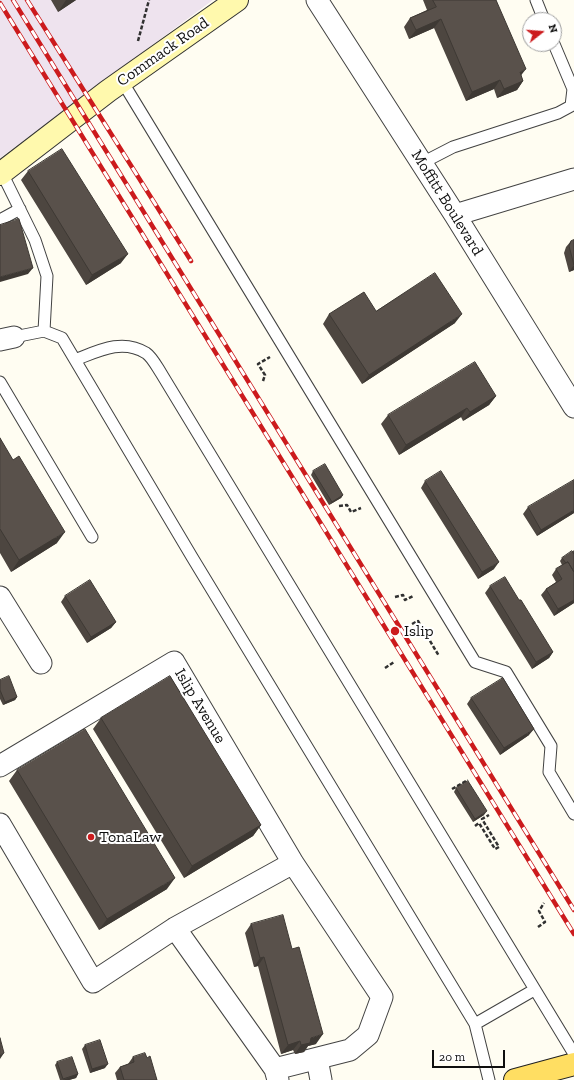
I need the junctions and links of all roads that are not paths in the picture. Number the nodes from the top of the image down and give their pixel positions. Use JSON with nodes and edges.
{"nodes":[{"id":1,"x":238,"y":0,"type":"edge"},
{"id":2,"x":317,"y":0,"type":"edge"},
{"id":3,"x":536,"y":0,"type":"edge"},
{"id":4,"x":541,"y":12,"type":"edge"},
{"id":5,"x":557,"y":52,"type":"edge"},
{"id":6,"x":115,"y":86,"type":"junction"},
{"id":7,"x":422,"y":163,"type":"junction"},
{"id":8,"x":1,"y":174,"type":"edge"},
{"id":9,"x":574,"y":179,"type":"edge"},
{"id":10,"x":20,"y":210,"type":"junction"},
{"id":11,"x":455,"y":215,"type":"junction"},
{"id":12,"x":0,"y":220,"type":"edge"},
{"id":13,"x":44,"y":331,"type":"junction"},
{"id":14,"x":7,"y":339,"type":"edge"},
{"id":15,"x":75,"y":360,"type":"junction"},
{"id":16,"x":0,"y":382,"type":"edge"},
{"id":17,"x":574,"y":408,"type":"edge"},
{"id":18,"x":92,"y":537,"type":"dead end"},
{"id":19,"x":0,"y":597,"type":"edge"},
{"id":20,"x":41,"y":663,"type":"dead end"},
{"id":21,"x":0,"y":766,"type":"edge"},
{"id":22,"x":574,"y":814,"type":"edge"},
{"id":23,"x":0,"y":824,"type":"edge"},
{"id":24,"x":293,"y":863,"type":"junction"},
{"id":25,"x":175,"y":928,"type":"junction"},
{"id":26,"x":534,"y":990,"type":"junction"},
{"id":27,"x":475,"y":1024,"type":"junction"},
{"id":28,"x":574,"y":1054,"type":"edge"},
{"id":29,"x":317,"y":1059,"type":"junction"},
{"id":30,"x":574,"y":1064,"type":"edge"},
{"id":31,"x":276,"y":1074,"type":"edge"},
{"id":32,"x":321,"y":1080,"type":"edge"},
{"id":33,"x":489,"y":1080,"type":"edge"},
{"id":34,"x":515,"y":1080,"type":"edge"}],
"edges":[{"from":1,"to":6,"type":"street","name":"Commack Road"},
{"from":2,"to":7,"type":"street","name":"Moffitt Boulevard"},
{"from":3,"to":4,"type":"lane"},
{"from":5,"to":7,"type":"lane"},
{"from":6,"to":8,"type":"street","name":"Commack Road"},
{"from":6,"to":22,"type":"lane"},
{"from":7,"to":11,"type":"street","name":"Moffitt Boulevard"},
{"from":8,"to":10,"type":"lane"},
{"from":9,"to":11,"type":"street"},
{"from":10,"to":12,"type":"lane"},
{"from":10,"to":13,"type":"lane"},
{"from":11,"to":17,"type":"street","name":"Moffitt Boulevard"},
{"from":13,"to":14,"type":"lane"},
{"from":13,"to":15,"type":"lane"},
{"from":15,"to":26,"type":"lane"},
{"from":15,"to":27,"type":"lane"},
{"from":16,"to":18,"type":"lane"},
{"from":19,"to":20,"type":"street"},
{"from":21,"to":24,"type":"street","name":"Islip Avenue"},
{"from":23,"to":25,"type":"street"},
{"from":24,"to":25,"type":"street"},
{"from":24,"to":29,"type":"street"},
{"from":25,"to":31,"type":"street"},
{"from":26,"to":27,"type":"lane"},
{"from":26,"to":28,"type":"lane"},
{"from":27,"to":33,"type":"lane"},
{"from":29,"to":31,"type":"street"},
{"from":29,"to":32,"type":"street"},
{"from":30,"to":34,"type":"main road"}]}
